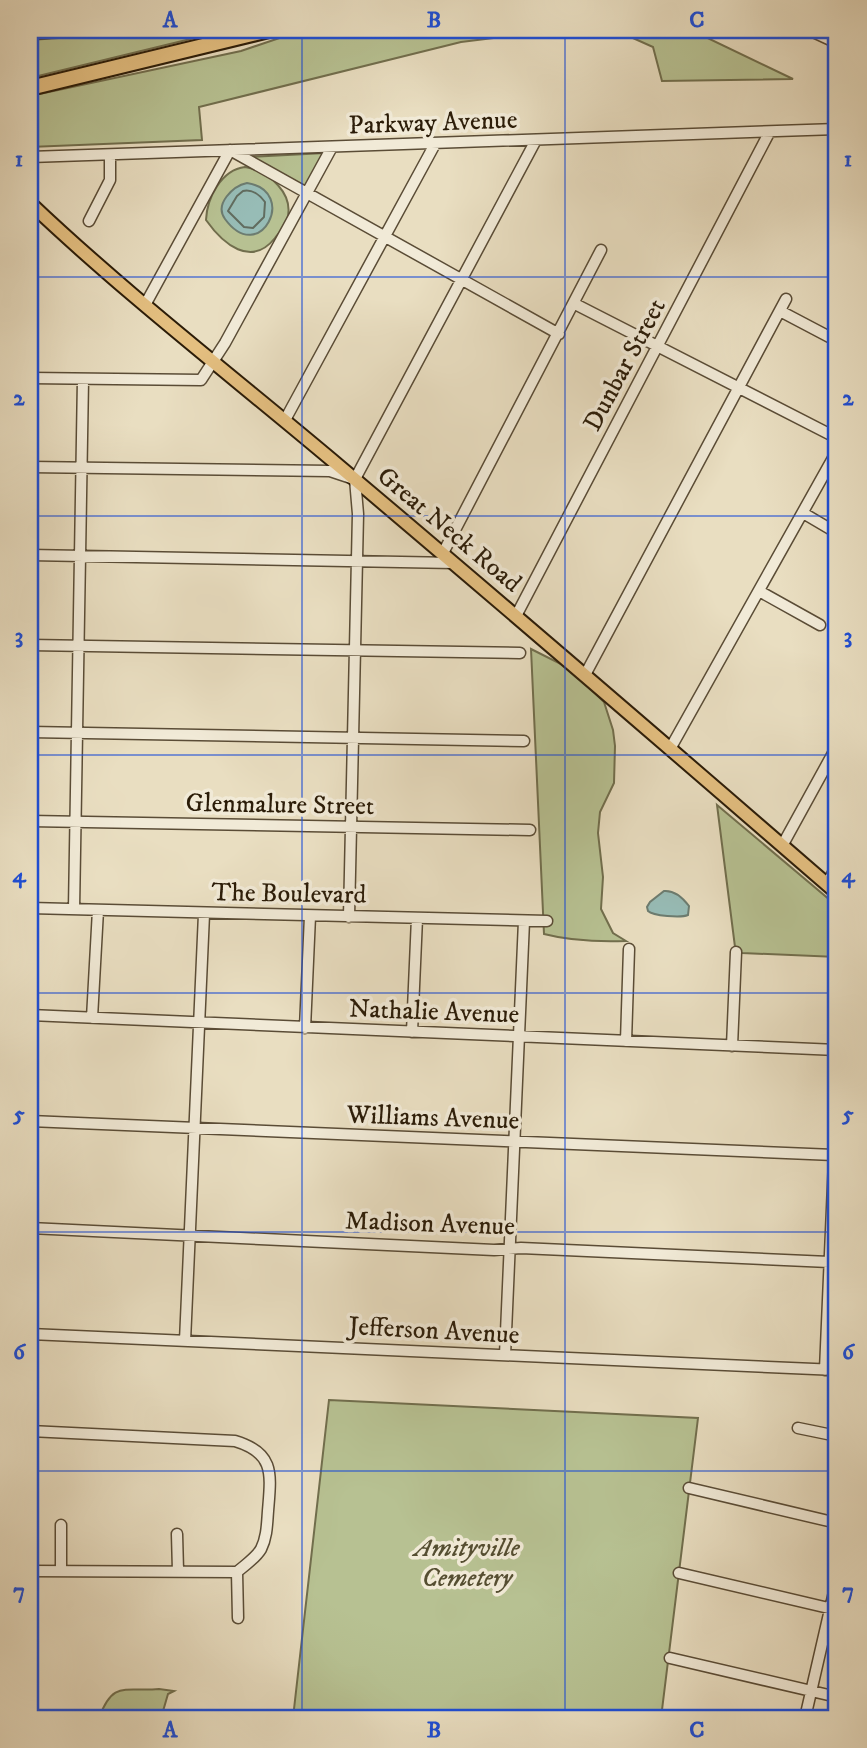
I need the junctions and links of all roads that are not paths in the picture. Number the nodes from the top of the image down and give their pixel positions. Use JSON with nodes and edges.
{"nodes":[{"id":1,"x":51,"y":30,"type":"edge"},
{"id":2,"x":269,"y":30,"type":"edge"},
{"id":3,"x":810,"y":30,"type":"edge"},
{"id":4,"x":30,"y":31,"type":"edge"},
{"id":5,"x":837,"y":43,"type":"edge"},
{"id":6,"x":30,"y":88,"type":"edge"},
{"id":7,"x":837,"y":130,"type":"edge"},
{"id":8,"x":769,"y":133,"type":"junction"},
{"id":9,"x":536,"y":140,"type":"junction"},
{"id":10,"x":435,"y":144,"type":"junction"},
{"id":11,"x":332,"y":147,"type":"junction"},
{"id":12,"x":230,"y":150,"type":"junction"},
{"id":13,"x":110,"y":155,"type":"junction"},
{"id":14,"x":30,"y":156,"type":"edge"},
{"id":15,"x":308,"y":194,"type":"junction"},
{"id":16,"x":30,"y":204,"type":"edge"},
{"id":17,"x":89,"y":221,"type":"dead end"},
{"id":18,"x":384,"y":236,"type":"junction"},
{"id":19,"x":601,"y":250,"type":"dead end"},
{"id":20,"x":463,"y":279,"type":"junction"},
{"id":21,"x":786,"y":299,"type":"dead end"},
{"id":22,"x":145,"y":304,"type":"junction"},
{"id":23,"x":575,"y":304,"type":"junction"},
{"id":24,"x":780,"y":310,"type":"junction"},
{"id":25,"x":559,"y":334,"type":"junction"},
{"id":26,"x":837,"y":341,"type":"edge"},
{"id":27,"x":659,"y":347,"type":"junction"},
{"id":28,"x":212,"y":363,"type":"junction"},
{"id":29,"x":30,"y":378,"type":"edge"},
{"id":30,"x":83,"y":379,"type":"junction"},
{"id":31,"x":738,"y":387,"type":"junction"},
{"id":32,"x":285,"y":421,"type":"junction"},
{"id":33,"x":837,"y":438,"type":"edge"},
{"id":34,"x":837,"y":451,"type":"edge"},
{"id":35,"x":30,"y":467,"type":"edge"},
{"id":36,"x":82,"y":468,"type":"junction"},
{"id":37,"x":355,"y":480,"type":"junction"},
{"id":38,"x":803,"y":513,"type":"junction"},
{"id":39,"x":837,"y":533,"type":"edge"},
{"id":40,"x":443,"y":553,"type":"junction"},
{"id":41,"x":30,"y":555,"type":"edge"},
{"id":42,"x":80,"y":556,"type":"junction"},
{"id":43,"x":357,"y":561,"type":"junction"},
{"id":44,"x":454,"y":563,"type":"junction"},
{"id":45,"x":759,"y":591,"type":"junction"},
{"id":46,"x":516,"y":616,"type":"junction"},
{"id":47,"x":820,"y":625,"type":"dead end"},
{"id":48,"x":30,"y":645,"type":"edge"},
{"id":49,"x":79,"y":646,"type":"junction"},
{"id":50,"x":355,"y":649,"type":"junction"},
{"id":51,"x":520,"y":653,"type":"dead end"},
{"id":52,"x":585,"y":675,"type":"junction"},
{"id":53,"x":30,"y":732,"type":"edge"},
{"id":54,"x":78,"y":733,"type":"junction"},
{"id":55,"x":353,"y":739,"type":"junction"},
{"id":56,"x":524,"y":741,"type":"dead end"},
{"id":57,"x":837,"y":746,"type":"edge"},
{"id":58,"x":670,"y":748,"type":"junction"},
{"id":59,"x":30,"y":821,"type":"edge"},
{"id":60,"x":76,"y":821,"type":"junction"},
{"id":61,"x":351,"y":827,"type":"junction"},
{"id":62,"x":530,"y":830,"type":"dead end"},
{"id":63,"x":782,"y":846,"type":"junction"},
{"id":64,"x":837,"y":865,"type":"edge"},
{"id":65,"x":827,"y":884,"type":"junction"},
{"id":66,"x":837,"y":893,"type":"edge"},
{"id":67,"x":30,"y":908,"type":"edge"},
{"id":68,"x":74,"y":909,"type":"junction"},
{"id":69,"x":98,"y":910,"type":"junction"},
{"id":70,"x":204,"y":914,"type":"junction"},
{"id":71,"x":310,"y":916,"type":"junction"},
{"id":72,"x":349,"y":917,"type":"junction"},
{"id":73,"x":417,"y":918,"type":"junction"},
{"id":74,"x":524,"y":921,"type":"junction"},
{"id":75,"x":547,"y":921,"type":"dead end"},
{"id":76,"x":629,"y":949,"type":"dead end"},
{"id":77,"x":736,"y":952,"type":"dead end"},
{"id":78,"x":30,"y":1015,"type":"edge"},
{"id":79,"x":92,"y":1018,"type":"junction"},
{"id":80,"x":198,"y":1024,"type":"junction"},
{"id":81,"x":305,"y":1028,"type":"junction"},
{"id":82,"x":412,"y":1032,"type":"junction"},
{"id":83,"x":519,"y":1037,"type":"junction"},
{"id":84,"x":626,"y":1041,"type":"junction"},
{"id":85,"x":732,"y":1046,"type":"junction"},
{"id":86,"x":837,"y":1050,"type":"edge"},
{"id":87,"x":837,"y":1091,"type":"edge"},
{"id":88,"x":30,"y":1121,"type":"edge"},
{"id":89,"x":194,"y":1129,"type":"junction"},
{"id":90,"x":514,"y":1142,"type":"junction"},
{"id":91,"x":834,"y":1155,"type":"junction"},
{"id":92,"x":30,"y":1228,"type":"edge"},
{"id":93,"x":189,"y":1236,"type":"junction"},
{"id":94,"x":509,"y":1249,"type":"junction"},
{"id":95,"x":829,"y":1262,"type":"junction"},
{"id":96,"x":30,"y":1335,"type":"edge"},
{"id":97,"x":185,"y":1341,"type":"junction"},
{"id":98,"x":505,"y":1355,"type":"junction"},
{"id":99,"x":825,"y":1370,"type":"junction"},
{"id":100,"x":837,"y":1370,"type":"edge"},
{"id":101,"x":798,"y":1428,"type":"dead end"},
{"id":102,"x":30,"y":1431,"type":"edge"},
{"id":103,"x":837,"y":1436,"type":"edge"},
{"id":104,"x":689,"y":1488,"type":"dead end"},
{"id":105,"x":837,"y":1523,"type":"edge"},
{"id":106,"x":61,"y":1525,"type":"dead end"},
{"id":107,"x":177,"y":1534,"type":"dead end"},
{"id":108,"x":30,"y":1571,"type":"edge"},
{"id":109,"x":61,"y":1571,"type":"junction"},
{"id":110,"x":178,"y":1571,"type":"junction"},
{"id":111,"x":237,"y":1572,"type":"junction"},
{"id":112,"x":679,"y":1573,"type":"dead end"},
{"id":113,"x":837,"y":1579,"type":"edge"},
{"id":114,"x":834,"y":1609,"type":"edge"},
{"id":115,"x":238,"y":1618,"type":"dead end"},
{"id":116,"x":670,"y":1658,"type":"dead end"},
{"id":117,"x":812,"y":1691,"type":"junction"},
{"id":118,"x":837,"y":1697,"type":"edge"},
{"id":119,"x":805,"y":1718,"type":"edge"}],
"edges":[{"from":1,"to":4,"type":"highway"},
{"from":2,"to":6,"type":"highway"},
{"from":3,"to":5,"type":"street"},
{"from":7,"to":8,"type":"street","name":"Parkway Avenue"},
{"from":8,"to":9,"type":"street","name":"Parkway Avenue"},
{"from":8,"to":27,"type":"street","name":"Dunbar Street"},
{"from":9,"to":10,"type":"street","name":"Parkway Avenue"},
{"from":9,"to":20,"type":"street"},
{"from":10,"to":11,"type":"street","name":"Parkway Avenue"},
{"from":10,"to":18,"type":"street"},
{"from":11,"to":12,"type":"street","name":"Parkway Avenue"},
{"from":11,"to":15,"type":"street"},
{"from":12,"to":13,"type":"street","name":"Parkway Avenue"},
{"from":12,"to":15,"type":"street"},
{"from":12,"to":22,"type":"street"},
{"from":13,"to":14,"type":"street","name":"Parkway Avenue"},
{"from":13,"to":17,"type":"street"},
{"from":15,"to":18,"type":"street"},
{"from":15,"to":28,"type":"street"},
{"from":16,"to":22,"type":"main road","name":"Great Neck Road"},
{"from":18,"to":20,"type":"street"},
{"from":18,"to":32,"type":"street"},
{"from":19,"to":23,"type":"street"},
{"from":20,"to":25,"type":"street"},
{"from":20,"to":37,"type":"street"},
{"from":21,"to":24,"type":"street"},
{"from":22,"to":28,"type":"main road","name":"Great Neck Road"},
{"from":23,"to":25,"type":"street"},
{"from":23,"to":27,"type":"street"},
{"from":24,"to":26,"type":"street"},
{"from":24,"to":31,"type":"street"},
{"from":25,"to":40,"type":"street"},
{"from":27,"to":31,"type":"street"},
{"from":27,"to":46,"type":"street","name":"Dunbar Street"},
{"from":28,"to":30,"type":"street"},
{"from":28,"to":32,"type":"main road","name":"Great Neck Road"},
{"from":29,"to":30,"type":"street"},
{"from":30,"to":36,"type":"street"},
{"from":31,"to":33,"type":"street"},
{"from":31,"to":52,"type":"street"},
{"from":32,"to":37,"type":"main road","name":"Great Neck Road"},
{"from":34,"to":38,"type":"street"},
{"from":35,"to":36,"type":"street"},
{"from":36,"to":37,"type":"street"},
{"from":36,"to":42,"type":"street"},
{"from":37,"to":40,"type":"main road","name":"Great Neck Road"},
{"from":37,"to":43,"type":"street"},
{"from":38,"to":39,"type":"street"},
{"from":38,"to":45,"type":"street"},
{"from":40,"to":44,"type":"main road","name":"Great Neck Road"},
{"from":41,"to":42,"type":"street"},
{"from":42,"to":43,"type":"street"},
{"from":42,"to":49,"type":"street"},
{"from":43,"to":44,"type":"street"},
{"from":43,"to":50,"type":"street"},
{"from":44,"to":46,"type":"main road","name":"Great Neck Road"},
{"from":45,"to":47,"type":"street"},
{"from":45,"to":58,"type":"street"},
{"from":46,"to":52,"type":"main road","name":"Great Neck Road"},
{"from":48,"to":49,"type":"street"},
{"from":49,"to":50,"type":"street"},
{"from":49,"to":54,"type":"street"},
{"from":50,"to":51,"type":"street"},
{"from":50,"to":55,"type":"street"},
{"from":52,"to":58,"type":"main road","name":"Great Neck Road"},
{"from":53,"to":54,"type":"street"},
{"from":54,"to":55,"type":"street"},
{"from":54,"to":60,"type":"street"},
{"from":55,"to":56,"type":"street"},
{"from":55,"to":61,"type":"street"},
{"from":57,"to":63,"type":"street"},
{"from":58,"to":63,"type":"main road","name":"Great Neck Road"},
{"from":59,"to":60,"type":"street","name":"Glenmalure Street"},
{"from":60,"to":61,"type":"street","name":"Glenmalure Street"},
{"from":60,"to":68,"type":"street"},
{"from":61,"to":62,"type":"street","name":"Glenmalure Street"},
{"from":61,"to":72,"type":"street"},
{"from":63,"to":65,"type":"main road","name":"Great Neck Road"},
{"from":64,"to":65,"type":"street"},
{"from":65,"to":66,"type":"main road","name":"Great Neck Road"},
{"from":67,"to":68,"type":"street","name":"The Boulevard"},
{"from":68,"to":69,"type":"street","name":"The Boulevard"},
{"from":69,"to":70,"type":"street","name":"The Boulevard"},
{"from":69,"to":79,"type":"street"},
{"from":70,"to":71,"type":"street","name":"The Boulevard"},
{"from":70,"to":80,"type":"street"},
{"from":71,"to":72,"type":"street","name":"The Boulevard"},
{"from":71,"to":81,"type":"street"},
{"from":72,"to":73,"type":"street","name":"The Boulevard"},
{"from":73,"to":74,"type":"street","name":"The Boulevard"},
{"from":73,"to":82,"type":"street"},
{"from":74,"to":75,"type":"street","name":"The Boulevard"},
{"from":74,"to":83,"type":"street"},
{"from":76,"to":84,"type":"street"},
{"from":77,"to":85,"type":"street"},
{"from":78,"to":79,"type":"street","name":"Nathalie Avenue"},
{"from":79,"to":80,"type":"street","name":"Nathalie Avenue"},
{"from":80,"to":81,"type":"street","name":"Nathalie Avenue"},
{"from":80,"to":89,"type":"street"},
{"from":81,"to":82,"type":"street","name":"Nathalie Avenue"},
{"from":82,"to":83,"type":"street","name":"Nathalie Avenue"},
{"from":83,"to":84,"type":"street","name":"Nathalie Avenue"},
{"from":83,"to":90,"type":"street"},
{"from":84,"to":85,"type":"street","name":"Nathalie Avenue"},
{"from":85,"to":86,"type":"street","name":"Nathalie Avenue"},
{"from":87,"to":91,"type":"street"},
{"from":88,"to":89,"type":"street","name":"Williams Avenue"},
{"from":89,"to":90,"type":"street","name":"Williams Avenue"},
{"from":89,"to":93,"type":"street"},
{"from":90,"to":91,"type":"street","name":"Williams Avenue"},
{"from":90,"to":94,"type":"street"},
{"from":91,"to":95,"type":"street"},
{"from":92,"to":93,"type":"street","name":"Madison Avenue"},
{"from":93,"to":94,"type":"street","name":"Madison Avenue"},
{"from":93,"to":97,"type":"street"},
{"from":94,"to":95,"type":"street","name":"Madison Avenue"},
{"from":94,"to":98,"type":"street"},
{"from":95,"to":99,"type":"street"},
{"from":96,"to":97,"type":"street","name":"Jefferson Avenue"},
{"from":97,"to":98,"type":"street","name":"Jefferson Avenue"},
{"from":98,"to":99,"type":"street","name":"Jefferson Avenue"},
{"from":99,"to":100,"type":"street","name":"Jefferson Avenue"},
{"from":101,"to":103,"type":"street"},
{"from":102,"to":111,"type":"street"},
{"from":104,"to":105,"type":"street"},
{"from":106,"to":109,"type":"street"},
{"from":107,"to":110,"type":"street"},
{"from":108,"to":109,"type":"street"},
{"from":109,"to":110,"type":"street"},
{"from":110,"to":111,"type":"street"},
{"from":111,"to":115,"type":"street"},
{"from":112,"to":114,"type":"street"},
{"from":113,"to":114,"type":"street"},
{"from":114,"to":117,"type":"street"},
{"from":116,"to":117,"type":"street"},
{"from":117,"to":118,"type":"street"},
{"from":117,"to":119,"type":"street"}]}
